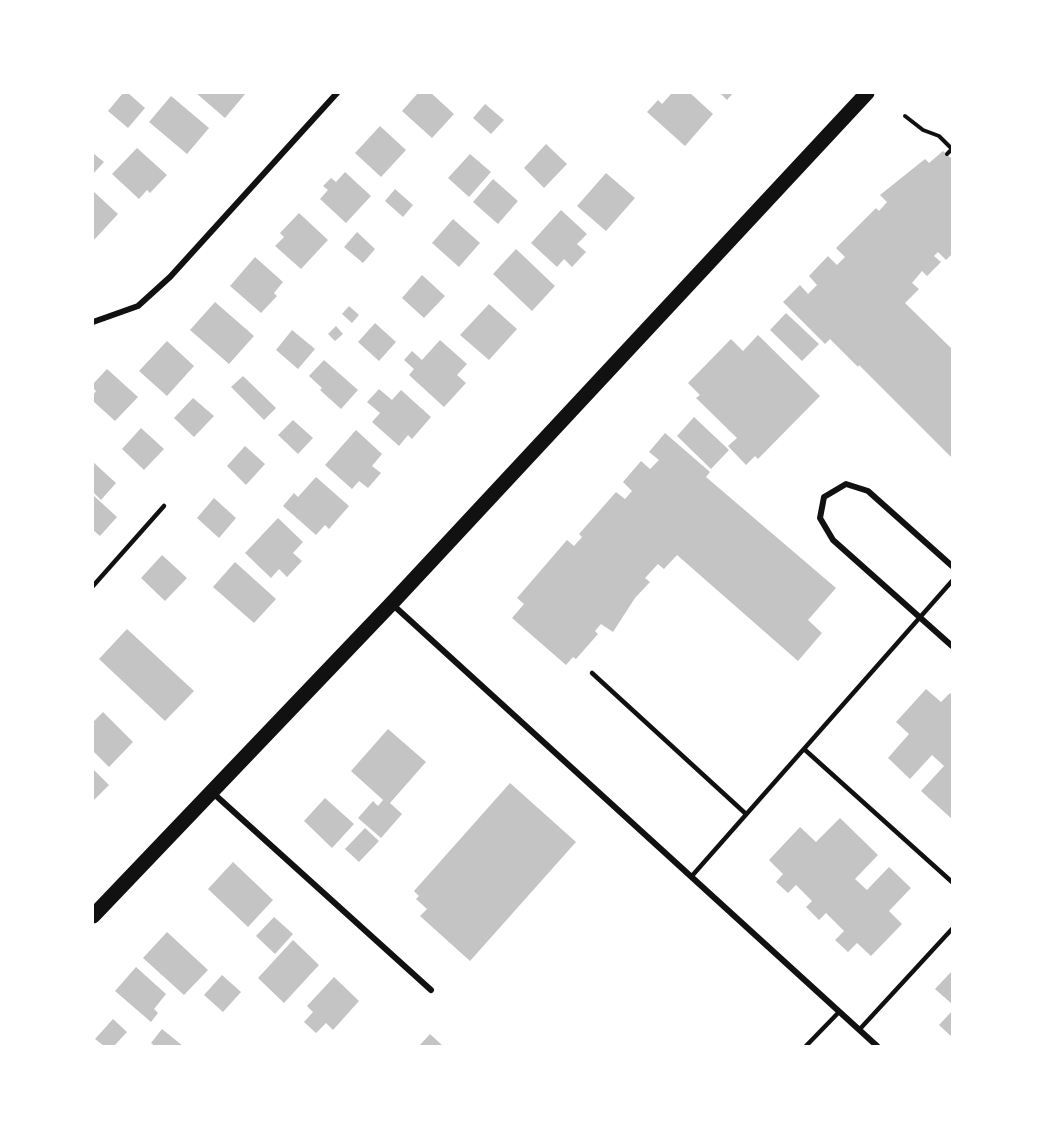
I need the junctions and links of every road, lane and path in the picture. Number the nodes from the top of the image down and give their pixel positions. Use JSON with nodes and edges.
{"nodes":[{"id":1,"x":337,"y":93,"type":"edge"},
{"id":2,"x":867,"y":93,"type":"edge"},
{"id":3,"x":905,"y":116,"type":"dead end"},
{"id":4,"x":952,"y":149,"type":"edge"},
{"id":5,"x":946,"y":154,"type":"dead end"},
{"id":6,"x":93,"y":322,"type":"edge"},
{"id":7,"x":164,"y":506,"type":"dead end"},
{"id":8,"x":952,"y":566,"type":"edge"},
{"id":9,"x":952,"y":580,"type":"edge"},
{"id":10,"x":93,"y":586,"type":"edge"},
{"id":11,"x":391,"y":604,"type":"junction"},
{"id":12,"x":920,"y":616,"type":"junction"},
{"id":13,"x":952,"y":646,"type":"edge"},
{"id":14,"x":592,"y":673,"type":"dead end"},
{"id":15,"x":804,"y":749,"type":"junction"},
{"id":16,"x":212,"y":792,"type":"junction"},
{"id":17,"x":746,"y":814,"type":"junction"},
{"id":18,"x":691,"y":877,"type":"junction"},
{"id":19,"x":952,"y":882,"type":"edge"},
{"id":20,"x":93,"y":916,"type":"edge"},
{"id":21,"x":952,"y":929,"type":"edge"},
{"id":22,"x":430,"y":990,"type":"dead end"},
{"id":23,"x":839,"y":1012,"type":"junction"},
{"id":24,"x":859,"y":1030,"type":"junction"},
{"id":25,"x":806,"y":1046,"type":"edge"},
{"id":26,"x":877,"y":1046,"type":"edge"}],
"edges":[{"from":1,"to":6,"type":"street"},
{"from":2,"to":11,"type":"main road"},
{"from":3,"to":4,"type":"path"},
{"from":4,"to":5,"type":"path"},
{"from":7,"to":10,"type":"lane"},
{"from":8,"to":12,"type":"street"},
{"from":9,"to":12,"type":"lane"},
{"from":11,"to":16,"type":"main road"},
{"from":11,"to":18,"type":"street"},
{"from":12,"to":13,"type":"street"},
{"from":12,"to":15,"type":"lane"},
{"from":14,"to":17,"type":"lane"},
{"from":15,"to":17,"type":"lane"},
{"from":15,"to":19,"type":"lane"},
{"from":16,"to":20,"type":"main road"},
{"from":16,"to":22,"type":"street"},
{"from":17,"to":18,"type":"lane"},
{"from":18,"to":23,"type":"street"},
{"from":21,"to":24,"type":"lane"},
{"from":23,"to":24,"type":"street"},
{"from":23,"to":25,"type":"lane"},
{"from":24,"to":26,"type":"street"}]}
